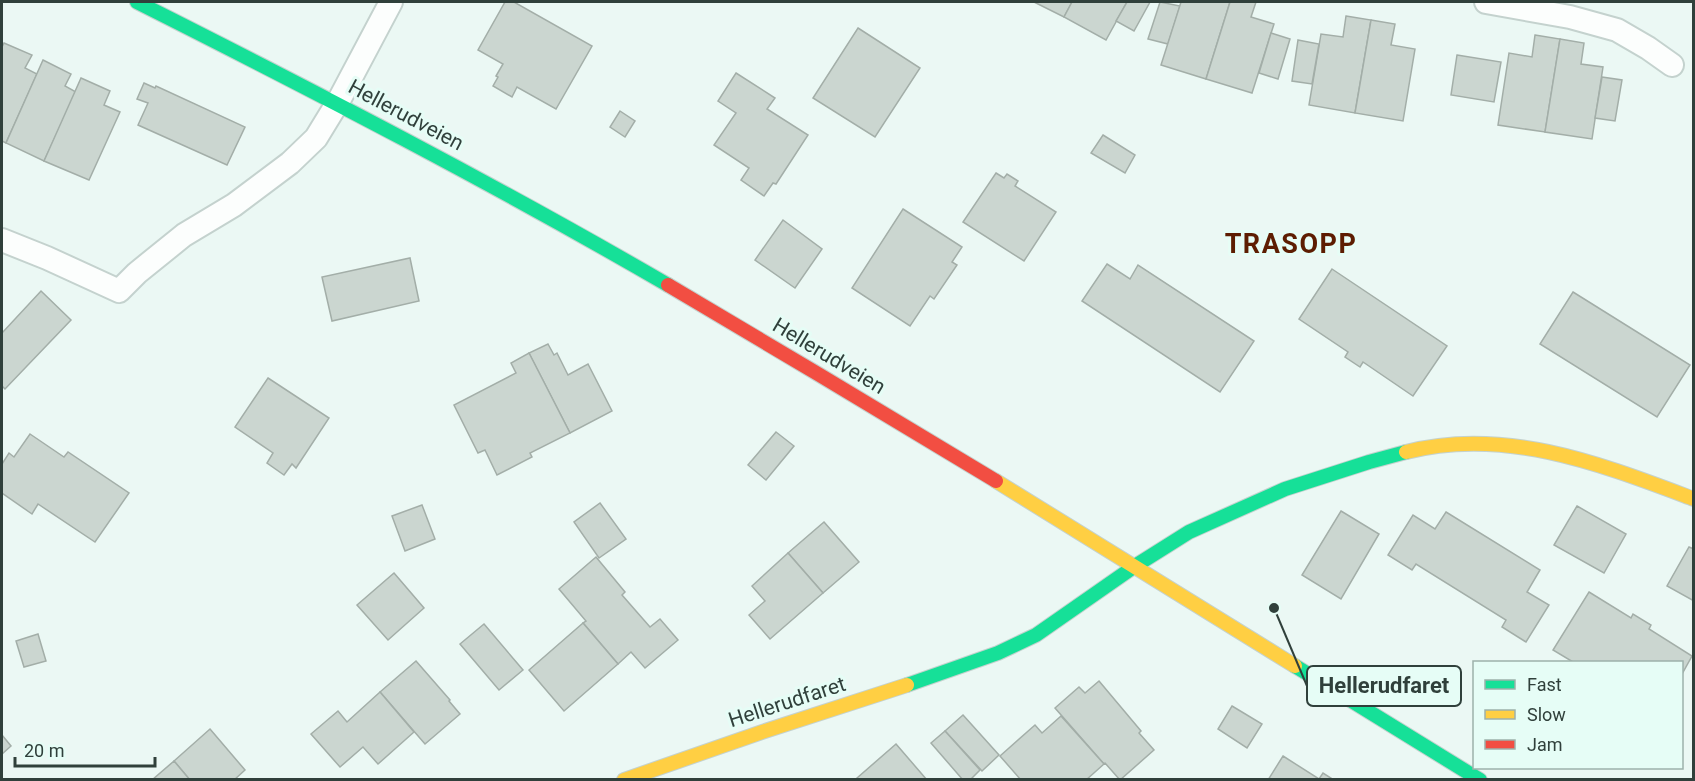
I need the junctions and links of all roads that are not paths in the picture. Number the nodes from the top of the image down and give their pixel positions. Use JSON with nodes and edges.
{"nodes":[{"id":1,"x":137,"y":2,"type":"edge"},
{"id":2,"x":391,"y":2,"type":"edge"},
{"id":3,"x":1486,"y":2,"type":"edge"},
{"id":4,"x":1672,"y":65,"type":"dead end"},
{"id":5,"x":338,"y":102,"type":"junction"},
{"id":6,"x":2,"y":240,"type":"edge"},
{"id":7,"x":1694,"y":499,"type":"edge"},
{"id":8,"x":1135,"y":566,"type":"junction"},
{"id":9,"x":624,"y":780,"type":"edge"},
{"id":10,"x":1480,"y":780,"type":"edge"}],
"edges":[{"from":1,"to":5,"type":"main road","name":"Hellerudveien"},
{"from":2,"to":5,"type":"lane"},
{"from":3,"to":4,"type":"lane"},
{"from":5,"to":6,"type":"lane"},
{"from":5,"to":8,"type":"main road","name":"Hellerudveien"},
{"from":7,"to":8,"type":"main road","name":"Hellerudfaret"},
{"from":8,"to":9,"type":"main road","name":"Hellerudfaret"},
{"from":8,"to":10,"type":"main road","name":"Hellerudveien"}]}
